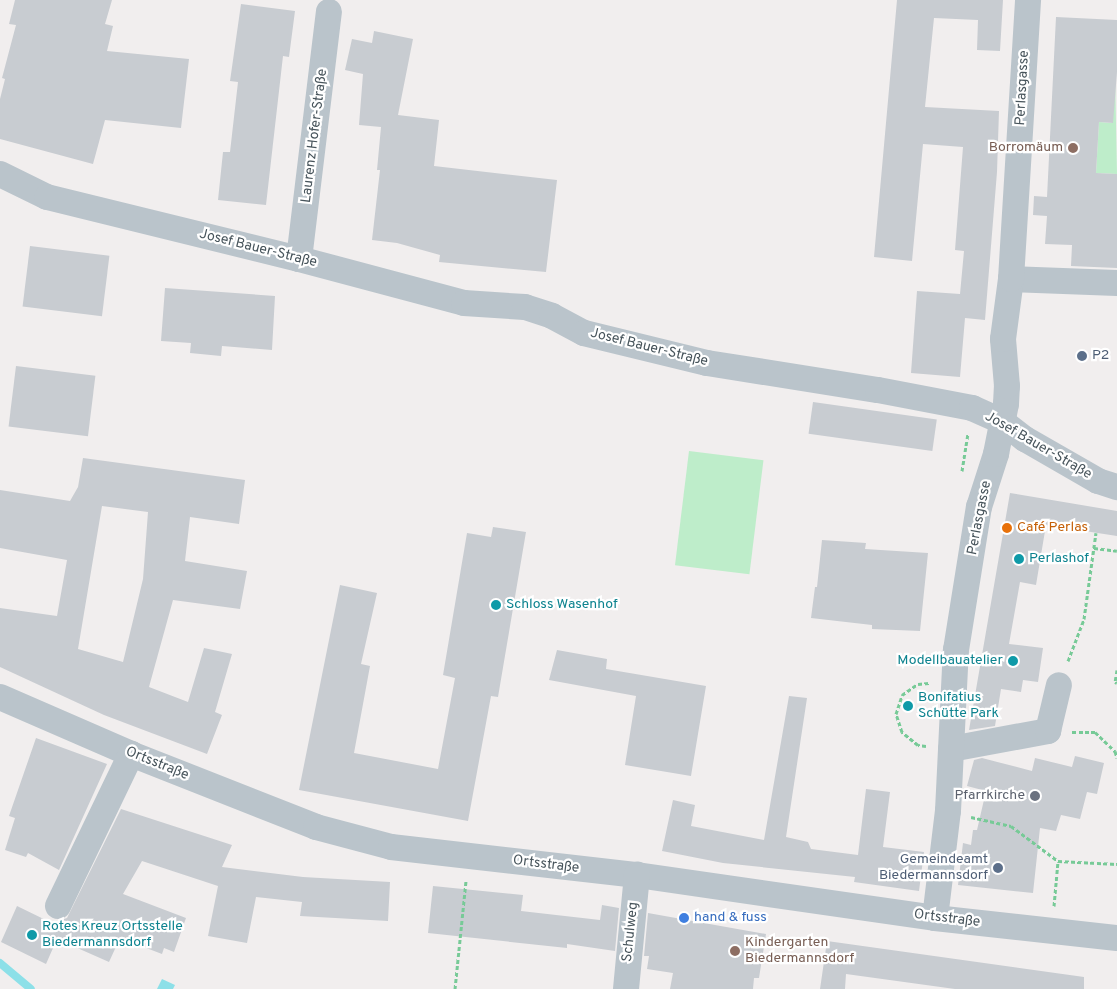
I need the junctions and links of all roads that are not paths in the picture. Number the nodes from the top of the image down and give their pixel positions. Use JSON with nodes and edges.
{"nodes":[{"id":1,"x":1028,"y":0,"type":"edge"},
{"id":2,"x":329,"y":12,"type":"dead end"},
{"id":3,"x":0,"y":174,"type":"edge"},
{"id":4,"x":299,"y":259,"type":"junction"},
{"id":5,"x":1011,"y":279,"type":"junction"},
{"id":6,"x":1117,"y":283,"type":"edge"},
{"id":7,"x":1003,"y":422,"type":"junction"},
{"id":8,"x":1117,"y":487,"type":"edge"},
{"id":9,"x":1059,"y":685,"type":"road end"},
{"id":10,"x":0,"y":696,"type":"edge"},
{"id":11,"x":951,"y":749,"type":"junction"},
{"id":12,"x":131,"y":754,"type":"junction"},
{"id":13,"x":637,"y":875,"type":"junction"},
{"id":14,"x":58,"y":906,"type":"dead end"},
{"id":15,"x":935,"y":918,"type":"junction"},
{"id":16,"x":1117,"y":938,"type":"edge"},
{"id":17,"x":626,"y":989,"type":"edge"}],
"edges":[{"from":1,"to":5,"type":"street","name":"Perlasgasse"},
{"from":2,"to":4,"type":"street","name":"Laurenz Hofer-Straße"},
{"from":3,"to":4,"type":"street","name":"Josef Bauer-Straße"},
{"from":4,"to":7,"type":"street","name":"Josef Bauer-Straße"},
{"from":5,"to":6,"type":"street"},
{"from":5,"to":7,"type":"street","name":"Perlasgasse"},
{"from":7,"to":8,"type":"street","name":"Josef Bauer-Straße"},
{"from":7,"to":11,"type":"street","name":"Perlasgasse"},
{"from":9,"to":11,"type":"street"},
{"from":10,"to":12,"type":"street","name":"Ortsstraße"},
{"from":11,"to":15,"type":"street","name":"Perlasgasse"},
{"from":12,"to":13,"type":"street","name":"Ortsstraße"},
{"from":12,"to":14,"type":"street"},
{"from":13,"to":15,"type":"street","name":"Ortsstraße"},
{"from":13,"to":17,"type":"street","name":"Schulweg"},
{"from":15,"to":16,"type":"street","name":"Ortsstraße"}]}
